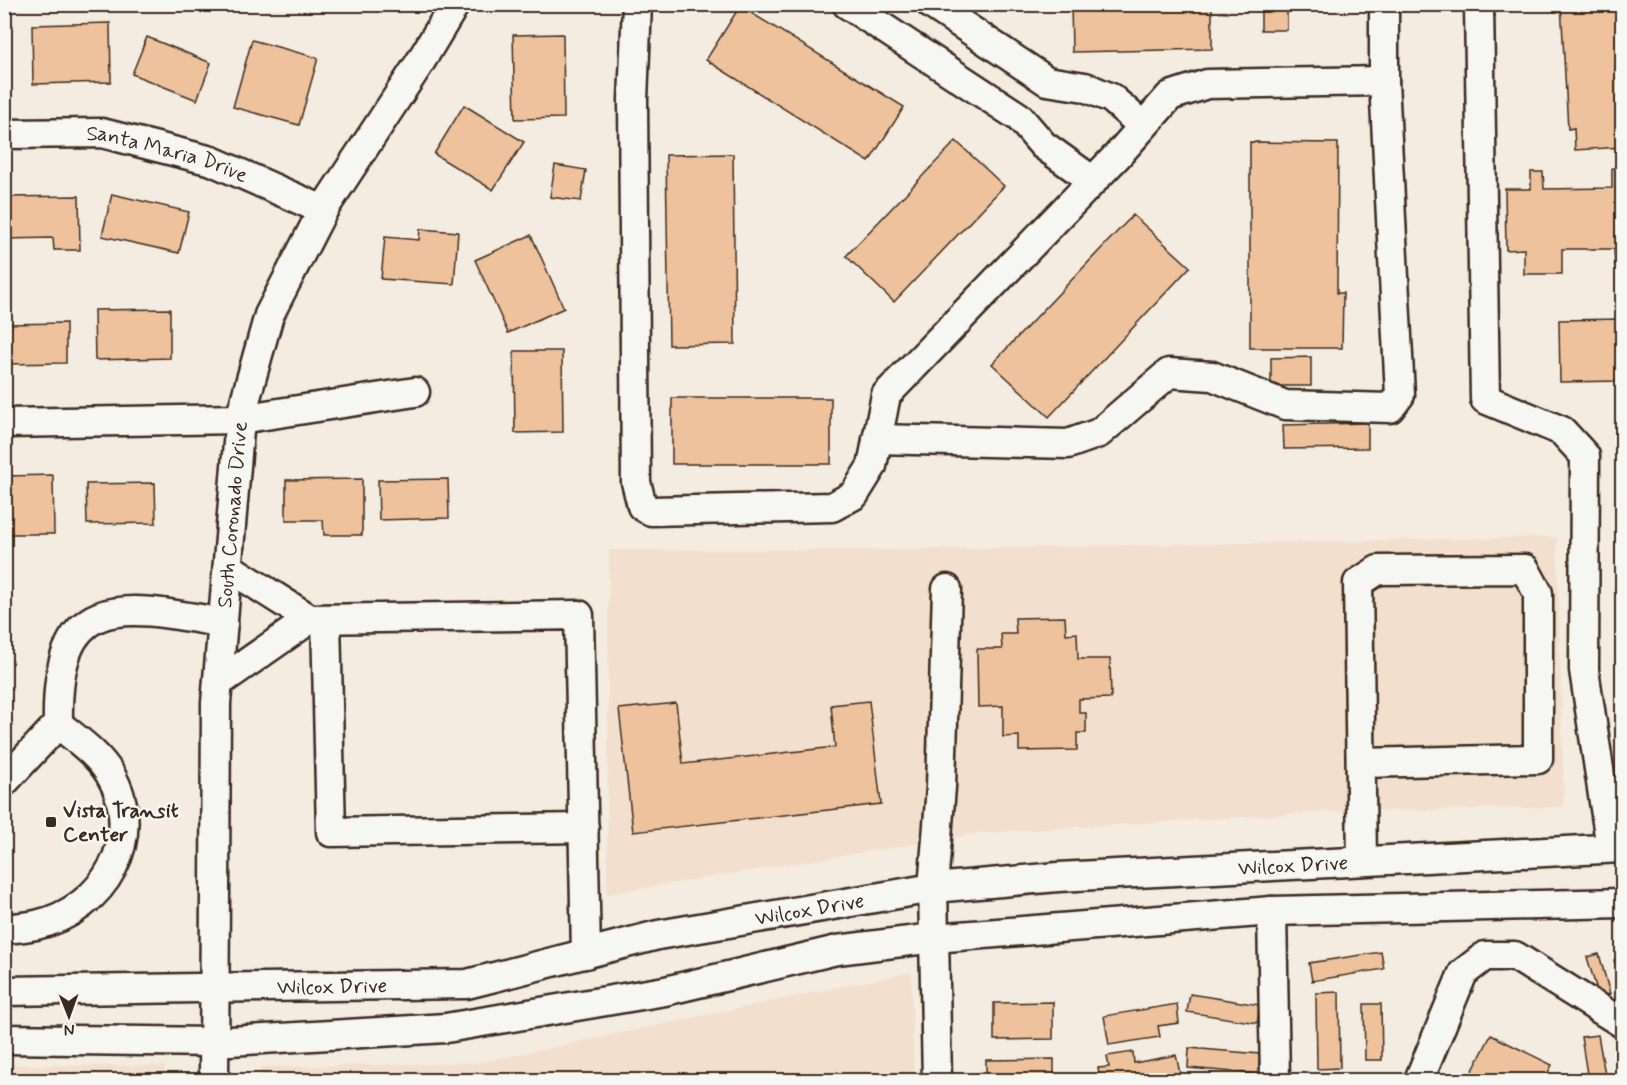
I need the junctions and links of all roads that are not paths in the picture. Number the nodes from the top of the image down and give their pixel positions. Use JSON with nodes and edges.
{"nodes":[{"id":1,"x":455,"y":4,"type":"edge"},
{"id":2,"x":637,"y":4,"type":"edge"},
{"id":3,"x":847,"y":4,"type":"edge"},
{"id":4,"x":931,"y":4,"type":"edge"},
{"id":5,"x":1384,"y":4,"type":"edge"},
{"id":6,"x":1479,"y":4,"type":"edge"},
{"id":7,"x":1384,"y":81,"type":"junction"},
{"id":8,"x":1143,"y":126,"type":"junction"},
{"id":9,"x":4,"y":134,"type":"edge"},
{"id":10,"x":1093,"y":181,"type":"junction"},
{"id":11,"x":323,"y":210,"type":"junction"},
{"id":12,"x":415,"y":392,"type":"dead end"},
{"id":13,"x":240,"y":419,"type":"junction"},
{"id":14,"x":4,"y":423,"type":"edge"},
{"id":15,"x":877,"y":439,"type":"junction"},
{"id":16,"x":228,"y":567,"type":"junction"},
{"id":17,"x":947,"y":589,"type":"dead end"},
{"id":18,"x":318,"y":619,"type":"junction"},
{"id":19,"x":223,"y":623,"type":"junction"},
{"id":20,"x":218,"y":683,"type":"junction"},
{"id":21,"x":58,"y":724,"type":"junction"},
{"id":22,"x":1610,"y":755,"type":"edge"},
{"id":23,"x":1361,"y":763,"type":"junction"},
{"id":24,"x":4,"y":782,"type":"edge"},
{"id":25,"x":584,"y":828,"type":"junction"},
{"id":26,"x":1617,"y":848,"type":"edge"},
{"id":27,"x":1362,"y":861,"type":"junction"},
{"id":28,"x":933,"y":888,"type":"junction"},
{"id":29,"x":1623,"y":903,"type":"edge"},
{"id":30,"x":1272,"y":911,"type":"junction"},
{"id":31,"x":4,"y":929,"type":"edge"},
{"id":32,"x":934,"y":938,"type":"junction"},
{"id":33,"x":586,"y":954,"type":"junction"},
{"id":34,"x":213,"y":986,"type":"junction"},
{"id":35,"x":4,"y":991,"type":"edge"},
{"id":36,"x":1623,"y":1023,"type":"edge"},
{"id":37,"x":4,"y":1039,"type":"edge"},
{"id":38,"x":213,"y":1042,"type":"junction"},
{"id":39,"x":214,"y":1080,"type":"edge"},
{"id":40,"x":937,"y":1080,"type":"edge"},
{"id":41,"x":1275,"y":1080,"type":"edge"},
{"id":42,"x":1419,"y":1080,"type":"edge"}],
"edges":[{"from":1,"to":11,"type":"street","name":"South Coronado Drive"},
{"from":2,"to":15,"type":"street"},
{"from":3,"to":10,"type":"street"},
{"from":4,"to":8,"type":"street"},
{"from":5,"to":7,"type":"street"},
{"from":6,"to":22,"type":"street"},
{"from":7,"to":8,"type":"street"},
{"from":7,"to":15,"type":"street"},
{"from":8,"to":10,"type":"street"},
{"from":9,"to":11,"type":"street","name":"Santa Maria Drive"},
{"from":10,"to":15,"type":"street"},
{"from":11,"to":13,"type":"street","name":"South Coronado Drive"},
{"from":12,"to":13,"type":"street"},
{"from":13,"to":14,"type":"street"},
{"from":13,"to":16,"type":"street","name":"South Coronado Drive"},
{"from":16,"to":18,"type":"street"},
{"from":16,"to":19,"type":"street","name":"South Coronado Drive"},
{"from":17,"to":28,"type":"street"},
{"from":18,"to":20,"type":"street"},
{"from":18,"to":25,"type":"street"},
{"from":18,"to":25,"type":"street"},
{"from":19,"to":20,"type":"street","name":"South Coronado Drive"},
{"from":19,"to":21,"type":"street"},
{"from":20,"to":34,"type":"street","name":"South Coronado Drive"},
{"from":21,"to":24,"type":"street"},
{"from":21,"to":31,"type":"street"},
{"from":22,"to":26,"type":"street"},
{"from":23,"to":23,"type":"street"},
{"from":23,"to":27,"type":"street"},
{"from":25,"to":33,"type":"street"},
{"from":26,"to":27,"type":"street","name":"Wilcox Drive"},
{"from":27,"to":28,"type":"street","name":"Wilcox Drive"},
{"from":28,"to":32,"type":"street"},
{"from":28,"to":33,"type":"street","name":"Wilcox Drive"},
{"from":29,"to":30,"type":"street"},
{"from":30,"to":32,"type":"street"},
{"from":30,"to":41,"type":"street"},
{"from":32,"to":38,"type":"street"},
{"from":32,"to":40,"type":"street"},
{"from":33,"to":34,"type":"street","name":"Wilcox Drive"},
{"from":34,"to":35,"type":"street","name":"Wilcox Drive"},
{"from":34,"to":38,"type":"street","name":"South Coronado Drive"},
{"from":36,"to":42,"type":"street"},
{"from":37,"to":38,"type":"street"},
{"from":38,"to":39,"type":"street","name":"South Coronado Drive"}]}
